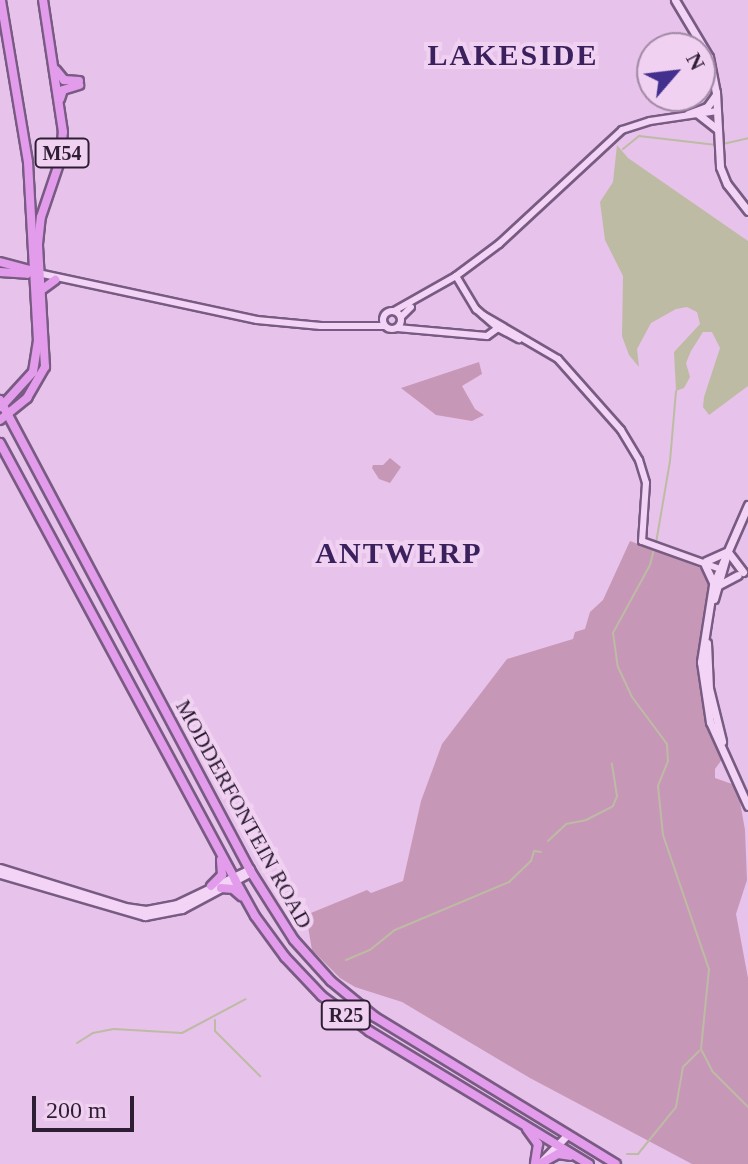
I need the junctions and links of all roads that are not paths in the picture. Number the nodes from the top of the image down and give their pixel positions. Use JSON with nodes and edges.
{"nodes":[{"id":1,"x":1,"y":0,"type":"edge"},
{"id":2,"x":43,"y":0,"type":"edge"},
{"id":3,"x":675,"y":0,"type":"edge"},
{"id":4,"x":694,"y":32,"type":"edge"},
{"id":5,"x":53,"y":62,"type":"junction"},
{"id":6,"x":716,"y":92,"type":"edge"},
{"id":7,"x":60,"y":106,"type":"junction"},
{"id":8,"x":717,"y":111,"type":"junction"},
{"id":9,"x":693,"y":112,"type":"edge"},
{"id":10,"x":688,"y":114,"type":"junction"},
{"id":11,"x":698,"y":114,"type":"junction"},
{"id":12,"x":718,"y":132,"type":"junction"},
{"id":13,"x":748,"y":211,"type":"edge"},
{"id":14,"x":32,"y":257,"type":"junction"},
{"id":15,"x":0,"y":262,"type":"edge"},
{"id":16,"x":18,"y":267,"type":"junction"},
{"id":17,"x":0,"y":272,"type":"edge"},
{"id":18,"x":35,"y":274,"type":"junction"},
{"id":19,"x":456,"y":277,"type":"junction"},
{"id":20,"x":55,"y":280,"type":"junction"},
{"id":21,"x":445,"y":284,"type":"junction"},
{"id":22,"x":115,"y":291,"type":"junction"},
{"id":23,"x":40,"y":292,"type":"junction"},
{"id":24,"x":466,"y":294,"type":"junction"},
{"id":25,"x":414,"y":302,"type":"junction"},
{"id":26,"x":394,"y":311,"type":"junction"},
{"id":27,"x":483,"y":315,"type":"junction"},
{"id":28,"x":383,"y":317,"type":"junction"},
{"id":29,"x":400,"y":323,"type":"junction"},
{"id":30,"x":303,"y":324,"type":"junction"},
{"id":31,"x":384,"y":326,"type":"junction"},
{"id":32,"x":498,"y":328,"type":"junction"},
{"id":33,"x":528,"y":341,"type":"junction"},
{"id":34,"x":1,"y":404,"type":"edge"},
{"id":35,"x":4,"y":417,"type":"edge"},
{"id":36,"x":0,"y":443,"type":"edge"},
{"id":37,"x":748,"y":505,"type":"edge"},
{"id":38,"x":727,"y":551,"type":"junction"},
{"id":39,"x":706,"y":563,"type":"junction"},
{"id":40,"x":721,"y":567,"type":"junction"},
{"id":41,"x":716,"y":585,"type":"junction"},
{"id":42,"x":748,"y":806,"type":"edge"},
{"id":43,"x":200,"y":816,"type":"junction"},
{"id":44,"x":250,"y":870,"type":"junction"},
{"id":45,"x":0,"y":871,"type":"edge"},
{"id":46,"x":234,"y":878,"type":"junction"},
{"id":47,"x":211,"y":886,"type":"junction"},
{"id":48,"x":221,"y":888,"type":"junction"},
{"id":49,"x":255,"y":916,"type":"junction"},
{"id":50,"x":518,"y":1120,"type":"junction"},
{"id":51,"x":567,"y":1135,"type":"junction"},
{"id":52,"x":558,"y":1144,"type":"junction"},
{"id":53,"x":537,"y":1164,"type":"edge"},
{"id":54,"x":589,"y":1164,"type":"edge"},
{"id":55,"x":616,"y":1164,"type":"edge"}],
"edges":[{"from":1,"to":14,"type":"main road","number":"M54"},
{"from":2,"to":5,"type":"main road","number":"M54"},
{"from":3,"to":4,"type":"main road"},
{"from":5,"to":7,"type":"main road","number":"M54"},
{"from":5,"to":7,"type":"main road"},
{"from":6,"to":8,"type":"main road"},
{"from":7,"to":18,"type":"main road","number":"M54"},
{"from":8,"to":11,"type":"street"},
{"from":8,"to":12,"type":"main road"},
{"from":9,"to":10,"type":"main road"},
{"from":10,"to":11,"type":"street"},
{"from":10,"to":19,"type":"street"},
{"from":11,"to":12,"type":"main road"},
{"from":12,"to":13,"type":"main road"},
{"from":14,"to":16,"type":"main road"},
{"from":14,"to":18,"type":"main road","number":"M54"},
{"from":15,"to":16,"type":"main road"},
{"from":16,"to":18,"type":"main road"},
{"from":17,"to":18,"type":"main road"},
{"from":18,"to":20,"type":"street"},
{"from":18,"to":22,"type":"street"},
{"from":18,"to":23,"type":"main road","number":"M54"},
{"from":18,"to":34,"type":"main road","number":"M54"},
{"from":19,"to":21,"type":"street"},
{"from":19,"to":24,"type":"street"},
{"from":19,"to":25,"type":"street"},
{"from":20,"to":22,"type":"street"},
{"from":20,"to":23,"type":"main road"},
{"from":21,"to":24,"type":"street"},
{"from":21,"to":25,"type":"street"},
{"from":22,"to":30,"type":"street"},
{"from":23,"to":35,"type":"main road","number":"M54"},
{"from":24,"to":27,"type":"street"},
{"from":25,"to":26,"type":"street"},
{"from":25,"to":29,"type":"street"},
{"from":26,"to":28,"type":"street"},
{"from":26,"to":29,"type":"street"},
{"from":27,"to":32,"type":"street"},
{"from":27,"to":33,"type":"street"},
{"from":28,"to":30,"type":"street"},
{"from":28,"to":31,"type":"street"},
{"from":29,"to":31,"type":"street"},
{"from":29,"to":32,"type":"street"},
{"from":30,"to":31,"type":"street"},
{"from":32,"to":33,"type":"street"},
{"from":33,"to":39,"type":"street"},
{"from":34,"to":35,"type":"main road","name":"MODDERFONTEIN ROAD","number":"R25"},
{"from":35,"to":44,"type":"main road","name":"MODDERFONTEIN ROAD","number":"R25"},
{"from":36,"to":43,"type":"main road","name":"MODDERFONTEIN ROAD","number":"R25"},
{"from":37,"to":38,"type":"main road"},
{"from":38,"to":39,"type":"main road"},
{"from":38,"to":40,"type":"main road"},
{"from":38,"to":41,"type":"main road"},
{"from":39,"to":40,"type":"street"},
{"from":39,"to":41,"type":"main road"},
{"from":40,"to":41,"type":"main road"},
{"from":41,"to":42,"type":"main road"},
{"from":43,"to":46,"type":"main road","name":"MODDERFONTEIN ROAD","number":"R25"},
{"from":43,"to":47,"type":"main road"},
{"from":44,"to":46,"type":"main road"},
{"from":44,"to":51,"type":"main road","name":"MODDERFONTEIN ROAD","number":"R25"},
{"from":45,"to":47,"type":"main road"},
{"from":45,"to":48,"type":"main road"},
{"from":46,"to":47,"type":"main road"},
{"from":46,"to":48,"type":"main road"},
{"from":46,"to":49,"type":"main road","name":"MODDERFONTEIN ROAD","number":"R25"},
{"from":48,"to":49,"type":"main road"},
{"from":49,"to":50,"type":"main road","name":"MODDERFONTEIN ROAD","number":"R25"},
{"from":50,"to":52,"type":"main road","name":"MODDERFONTEIN ROAD","number":"R25"},
{"from":50,"to":53,"type":"main road"},
{"from":51,"to":52,"type":"main road"},
{"from":51,"to":55,"type":"main road","name":"MODDERFONTEIN ROAD","number":"R25"},
{"from":52,"to":53,"type":"main road"},
{"from":52,"to":54,"type":"main road","name":"MODDERFONTEIN ROAD","number":"R25"},
{"from":53,"to":54,"type":"main road"}]}
